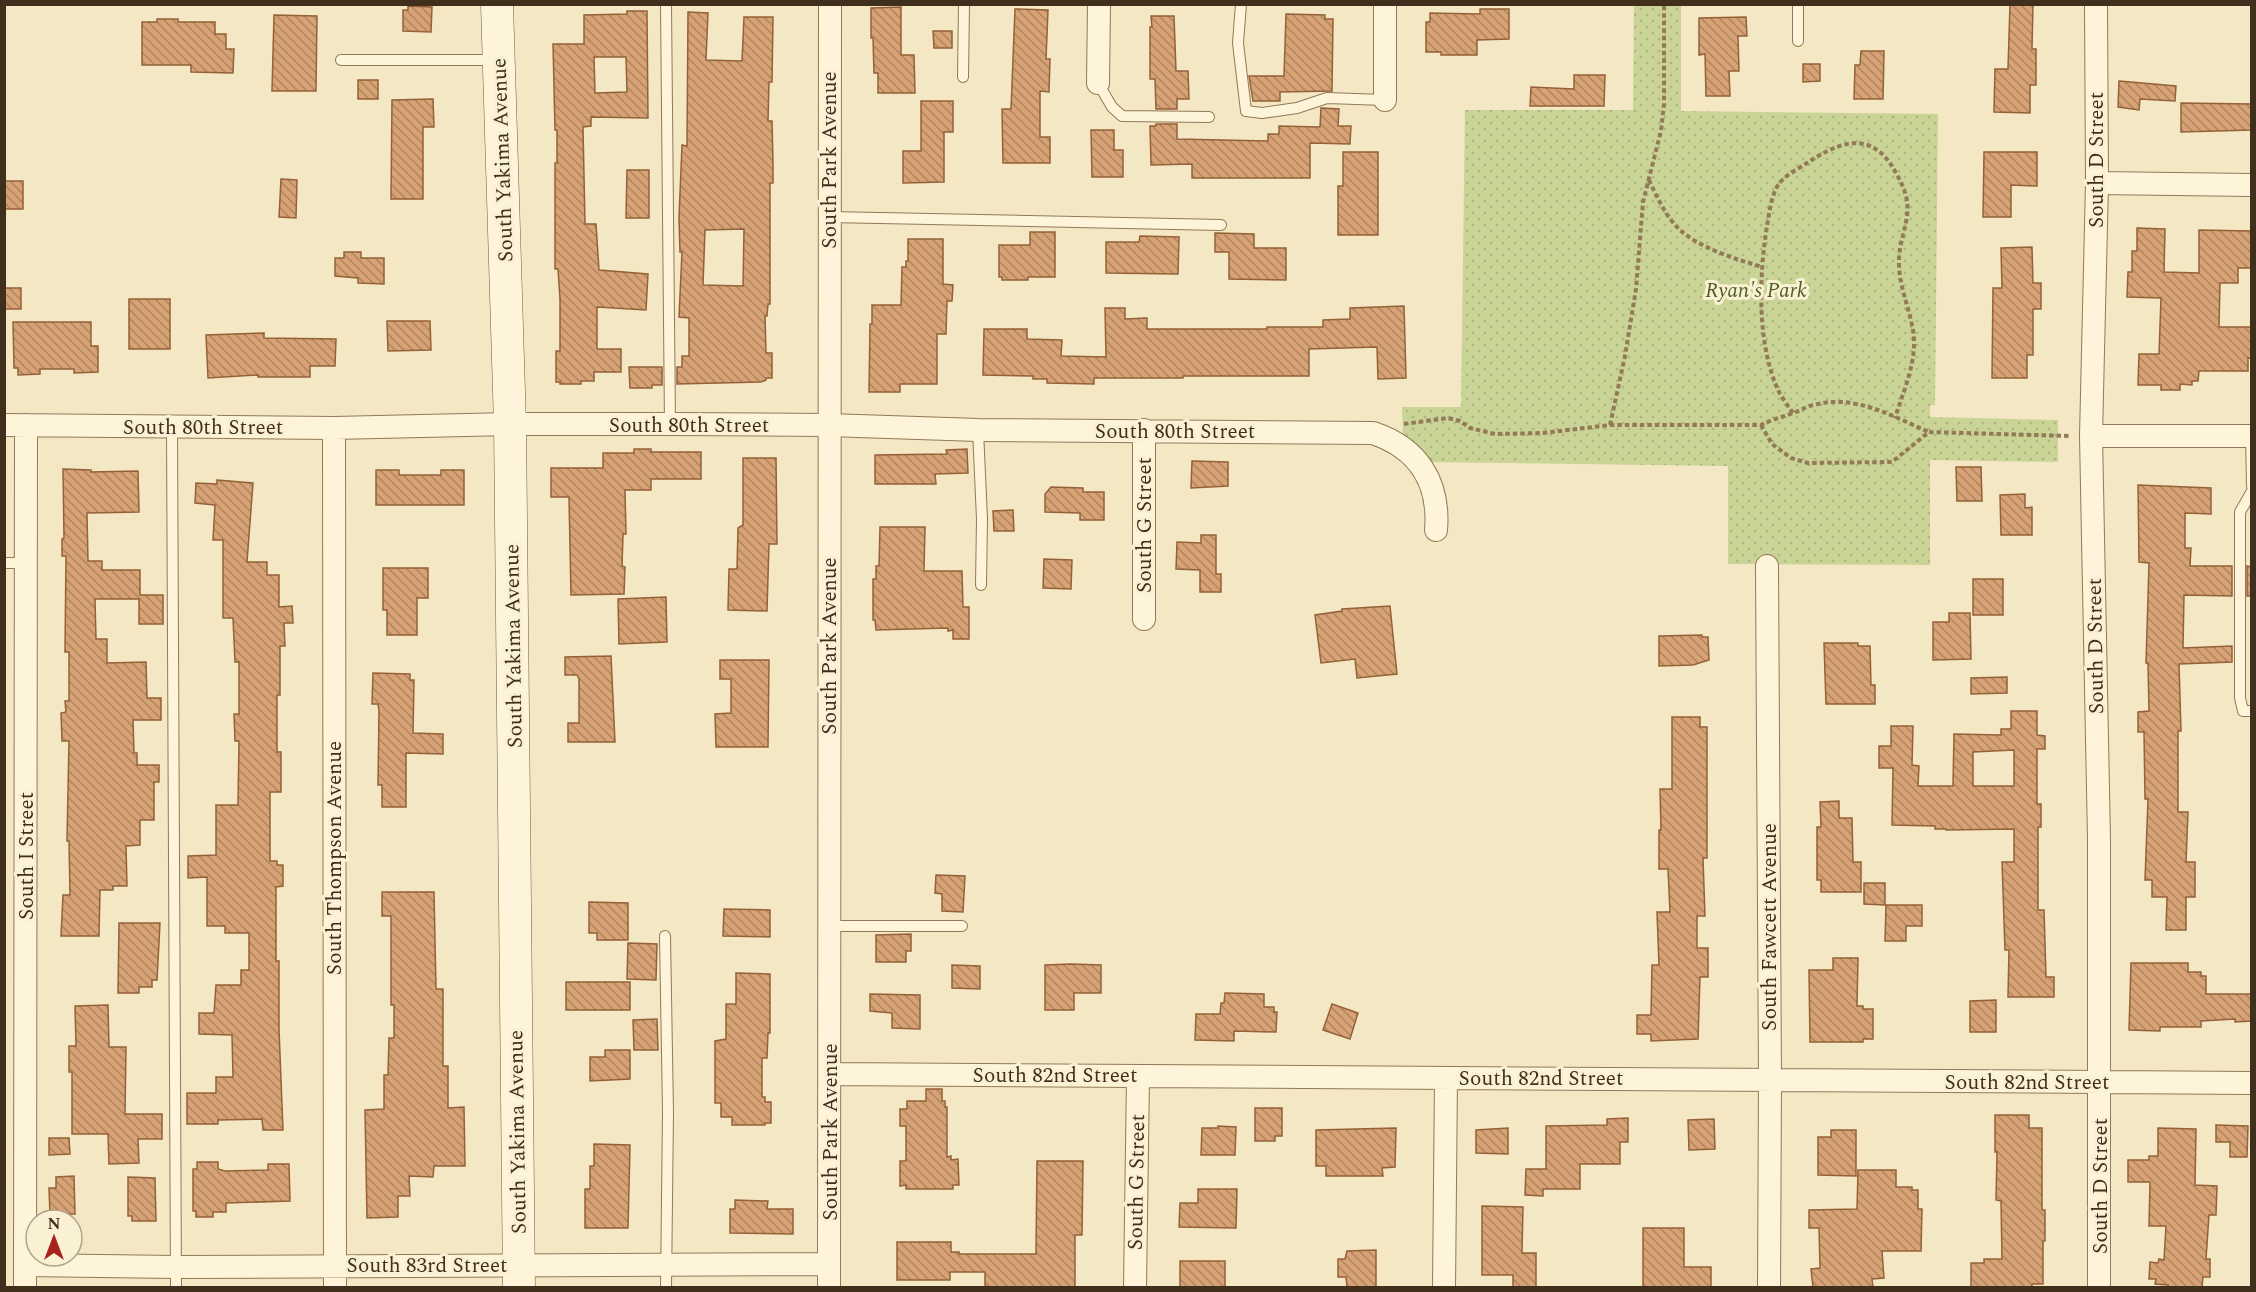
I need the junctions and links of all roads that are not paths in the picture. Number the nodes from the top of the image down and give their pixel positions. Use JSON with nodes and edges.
{"nodes":[{"id":1,"x":497,"y":4,"type":"edge"},
{"id":2,"x":666,"y":4,"type":"edge"},
{"id":3,"x":830,"y":4,"type":"edge"},
{"id":4,"x":964,"y":4,"type":"edge"},
{"id":5,"x":1099,"y":4,"type":"edge"},
{"id":6,"x":1241,"y":4,"type":"edge"},
{"id":7,"x":1385,"y":4,"type":"edge"},
{"id":8,"x":1798,"y":4,"type":"edge"},
{"id":9,"x":2096,"y":4,"type":"edge"},
{"id":10,"x":1798,"y":41,"type":"dead end"},
{"id":11,"x":340,"y":60,"type":"dead end"},
{"id":12,"x":499,"y":60,"type":"junction"},
{"id":13,"x":963,"y":77,"type":"dead end"},
{"id":14,"x":1098,"y":83,"type":"joint"},
{"id":15,"x":1385,"y":100,"type":"joint"},
{"id":16,"x":1209,"y":117,"type":"dead end"},
{"id":17,"x":2097,"y":183,"type":"junction"},
{"id":18,"x":2252,"y":185,"type":"edge"},
{"id":19,"x":829,"y":217,"type":"junction"},
{"id":20,"x":1221,"y":225,"type":"dead end"},
{"id":21,"x":510,"y":424,"type":"junction"},
{"id":22,"x":670,"y":424,"type":"junction"},
{"id":23,"x":15,"y":425,"type":"edge"},
{"id":24,"x":828,"y":425,"type":"junction"},
{"id":25,"x":172,"y":428,"type":"junction"},
{"id":26,"x":334,"y":428,"type":"junction"},
{"id":27,"x":978,"y":430,"type":"junction"},
{"id":28,"x":1144,"y":430,"type":"junction"},
{"id":29,"x":2091,"y":436,"type":"junction"},
{"id":30,"x":2251,"y":436,"type":"edge"},
{"id":31,"x":2252,"y":486,"type":"edge"},
{"id":32,"x":2252,"y":491,"type":"edge"},
{"id":33,"x":1436,"y":530,"type":"dead end"},
{"id":34,"x":15,"y":563,"type":"edge"},
{"id":35,"x":1767,"y":566,"type":"dead end"},
{"id":36,"x":981,"y":585,"type":"dead end"},
{"id":37,"x":1144,"y":619,"type":"dead end"},
{"id":38,"x":2252,"y":711,"type":"edge"},
{"id":39,"x":830,"y":926,"type":"junction"},
{"id":40,"x":962,"y":926,"type":"dead end"},
{"id":41,"x":665,"y":936,"type":"dead end"},
{"id":42,"x":830,"y":1074,"type":"junction"},
{"id":43,"x":1138,"y":1076,"type":"junction"},
{"id":44,"x":1446,"y":1078,"type":"junction"},
{"id":45,"x":1770,"y":1080,"type":"junction"},
{"id":46,"x":2100,"y":1082,"type":"junction"},
{"id":47,"x":2252,"y":1083,"type":"edge"},
{"id":48,"x":665,"y":1264,"type":"junction"},
{"id":49,"x":829,"y":1264,"type":"junction"},
{"id":50,"x":25,"y":1276,"type":"edge"},
{"id":51,"x":335,"y":1276,"type":"edge"},
{"id":52,"x":518,"y":1276,"type":"edge"},
{"id":53,"x":176,"y":1277,"type":"edge"},
{"id":54,"x":666,"y":1287,"type":"edge"},
{"id":55,"x":829,"y":1287,"type":"edge"},
{"id":56,"x":1135,"y":1287,"type":"edge"},
{"id":57,"x":1444,"y":1287,"type":"edge"},
{"id":58,"x":1769,"y":1287,"type":"edge"},
{"id":59,"x":2099,"y":1287,"type":"edge"}],
"edges":[{"from":1,"to":12,"type":"main road","name":"South Yakima Avenue"},
{"from":2,"to":22,"type":"lane"},
{"from":3,"to":19,"type":"street","name":"South Park Avenue"},
{"from":4,"to":13,"type":"lane"},
{"from":5,"to":14,"type":"street"},
{"from":6,"to":15,"type":"lane"},
{"from":7,"to":15,"type":"street"},
{"from":8,"to":10,"type":"lane"},
{"from":9,"to":17,"type":"street","name":"South D Street"},
{"from":11,"to":12,"type":"lane"},
{"from":12,"to":21,"type":"main road","name":"South Yakima Avenue"},
{"from":14,"to":16,"type":"lane"},
{"from":17,"to":18,"type":"street"},
{"from":17,"to":29,"type":"street","name":"South D Street"},
{"from":19,"to":20,"type":"lane"},
{"from":19,"to":24,"type":"street","name":"South Park Avenue"},
{"from":21,"to":22,"type":"street","name":"South 80th Street"},
{"from":21,"to":26,"type":"street","name":"South 80th Street"},
{"from":21,"to":52,"type":"main road","name":"South Yakima Avenue"},
{"from":22,"to":24,"type":"street","name":"South 80th Street"},
{"from":23,"to":25,"type":"street","name":"South 80th Street"},
{"from":23,"to":34,"type":"street","name":"South I Street"},
{"from":24,"to":27,"type":"street","name":"South 80th Street"},
{"from":24,"to":39,"type":"street","name":"South Park Avenue"},
{"from":25,"to":26,"type":"street","name":"South 80th Street"},
{"from":25,"to":53,"type":"lane"},
{"from":26,"to":51,"type":"street","name":"South Thompson Avenue"},
{"from":27,"to":28,"type":"street","name":"South 80th Street"},
{"from":27,"to":36,"type":"lane"},
{"from":28,"to":33,"type":"street","name":"South 80th Street"},
{"from":28,"to":37,"type":"street","name":"South G Street"},
{"from":29,"to":30,"type":"street"},
{"from":29,"to":46,"type":"street","name":"South D Street"},
{"from":30,"to":31,"type":"lane"},
{"from":32,"to":38,"type":"lane"},
{"from":34,"to":50,"type":"street","name":"South I Street"},
{"from":35,"to":45,"type":"street","name":"South Fawcett Avenue"},
{"from":39,"to":40,"type":"lane"},
{"from":39,"to":42,"type":"street","name":"South Park Avenue"},
{"from":41,"to":48,"type":"lane"},
{"from":42,"to":43,"type":"street","name":"South 82nd Street"},
{"from":42,"to":49,"type":"street","name":"South Park Avenue"},
{"from":43,"to":44,"type":"street","name":"South 82nd Street"},
{"from":43,"to":56,"type":"street","name":"South G Street"},
{"from":44,"to":45,"type":"street","name":"South 82nd Street"},
{"from":44,"to":57,"type":"street"},
{"from":45,"to":46,"type":"street","name":"South 82nd Street"},
{"from":45,"to":58,"type":"street","name":"South Fawcett Avenue"},
{"from":46,"to":47,"type":"street","name":"South 82nd Street"},
{"from":46,"to":59,"type":"street","name":"South D Street"},
{"from":48,"to":49,"type":"street","name":"South 83rd Street"},
{"from":48,"to":52,"type":"street","name":"South 83rd Street"},
{"from":48,"to":54,"type":"lane"},
{"from":49,"to":55,"type":"street","name":"South Park Avenue"},
{"from":50,"to":53,"type":"street","name":"South 83rd Street"},
{"from":51,"to":52,"type":"street","name":"South 83rd Street"},
{"from":51,"to":53,"type":"street","name":"South 83rd Street"}]}
